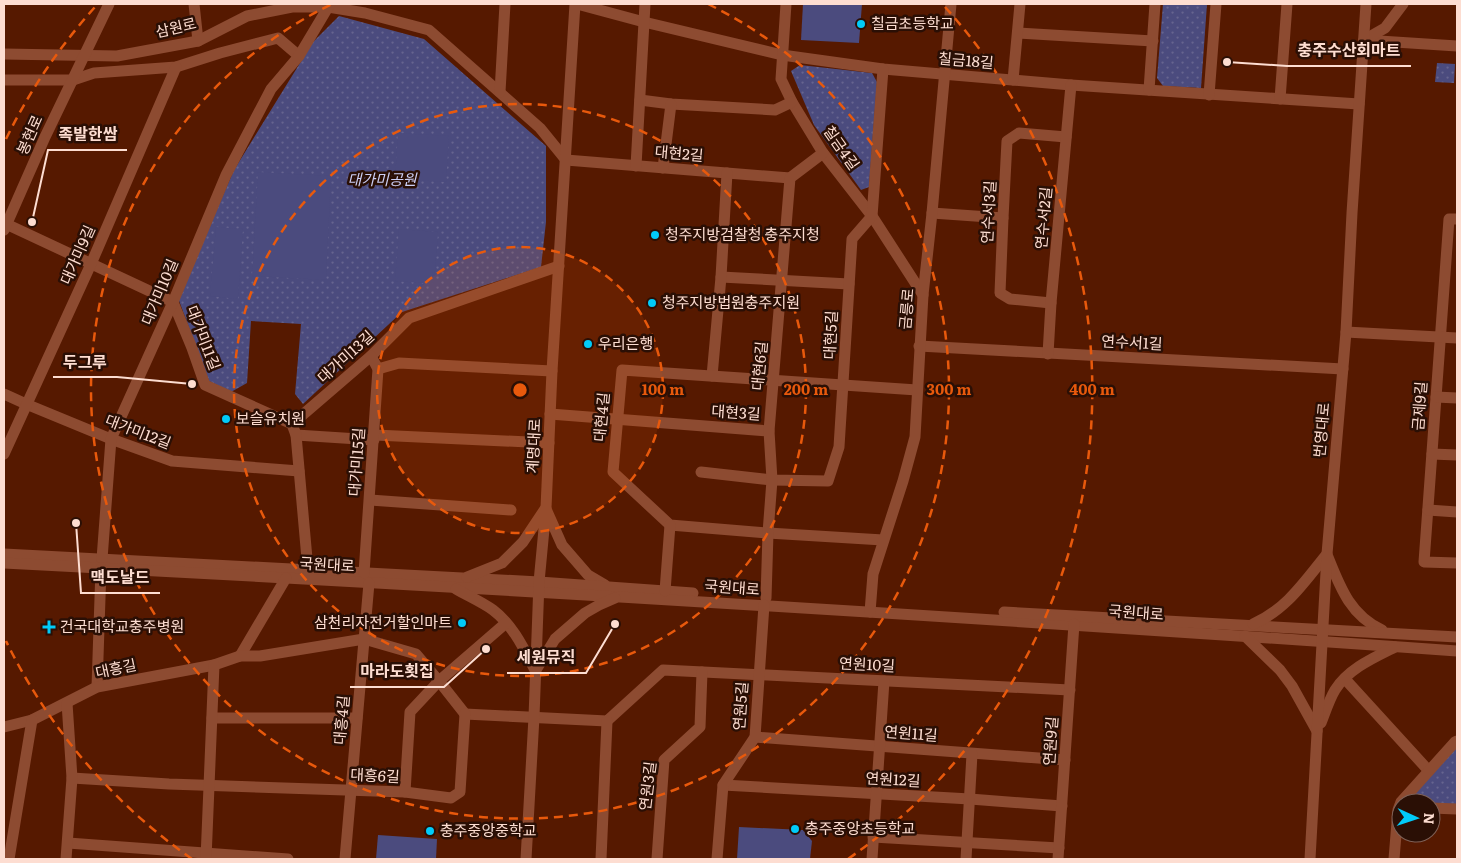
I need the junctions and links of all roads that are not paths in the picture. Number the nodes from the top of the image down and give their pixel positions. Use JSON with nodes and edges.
{"nodes":[{"id":1,"x":110,"y":4,"type":"edge"},
{"id":2,"x":194,"y":4,"type":"edge"},
{"id":3,"x":505,"y":4,"type":"edge"},
{"id":4,"x":576,"y":4,"type":"edge"},
{"id":5,"x":644,"y":4,"type":"edge"},
{"id":6,"x":786,"y":4,"type":"edge"},
{"id":7,"x":951,"y":4,"type":"edge"},
{"id":8,"x":1020,"y":4,"type":"edge"},
{"id":9,"x":1155,"y":4,"type":"edge"},
{"id":10,"x":1216,"y":4,"type":"edge"},
{"id":11,"x":1287,"y":4,"type":"edge"},
{"id":12,"x":1366,"y":4,"type":"edge"},
{"id":13,"x":1403,"y":4,"type":"edge"},
{"id":14,"x":329,"y":6,"type":"edge"},
{"id":15,"x":644,"y":22,"type":"junction"},
{"id":16,"x":1018,"y":33,"type":"junction"},
{"id":17,"x":1364,"y":40,"type":"junction"},
{"id":18,"x":198,"y":41,"type":"junction"},
{"id":19,"x":1152,"y":41,"type":"junction"},
{"id":20,"x":1457,"y":46,"type":"edge"},
{"id":21,"x":4,"y":54,"type":"edge"},
{"id":22,"x":86,"y":54,"type":"junction"},
{"id":23,"x":782,"y":55,"type":"junction"},
{"id":24,"x":299,"y":56,"type":"junction"},
{"id":25,"x":176,"y":67,"type":"junction"},
{"id":26,"x":883,"y":69,"type":"junction"},
{"id":27,"x":945,"y":74,"type":"junction"},
{"id":28,"x":4,"y":80,"type":"edge"},
{"id":29,"x":72,"y":80,"type":"junction"},
{"id":30,"x":1013,"y":80,"type":"junction"},
{"id":31,"x":1071,"y":85,"type":"junction"},
{"id":32,"x":1150,"y":90,"type":"junction"},
{"id":33,"x":500,"y":92,"type":"junction"},
{"id":34,"x":1209,"y":95,"type":"junction"},
{"id":35,"x":1280,"y":99,"type":"junction"},
{"id":36,"x":640,"y":100,"type":"junction"},
{"id":37,"x":792,"y":102,"type":"junction"},
{"id":38,"x":671,"y":104,"type":"junction"},
{"id":39,"x":1359,"y":104,"type":"junction"},
{"id":40,"x":1066,"y":137,"type":"junction"},
{"id":41,"x":823,"y":153,"type":"junction"},
{"id":42,"x":566,"y":160,"type":"junction"},
{"id":43,"x":636,"y":166,"type":"junction"},
{"id":44,"x":663,"y":168,"type":"junction"},
{"id":45,"x":727,"y":173,"type":"junction"},
{"id":46,"x":790,"y":178,"type":"junction"},
{"id":47,"x":932,"y":213,"type":"junction"},
{"id":48,"x":872,"y":216,"type":"junction"},
{"id":49,"x":1003,"y":218,"type":"junction"},
{"id":50,"x":1453,"y":219,"type":"edge"},
{"id":51,"x":5,"y":226,"type":"edge"},
{"id":52,"x":91,"y":264,"type":"junction"},
{"id":53,"x":559,"y":266,"type":"junction"},
{"id":54,"x":1451,"y":275,"type":"edge"},
{"id":55,"x":721,"y":277,"type":"junction"},
{"id":56,"x":782,"y":280,"type":"junction"},
{"id":57,"x":849,"y":284,"type":"junction"},
{"id":58,"x":923,"y":295,"type":"junction"},
{"id":59,"x":173,"y":302,"type":"junction"},
{"id":60,"x":1051,"y":303,"type":"junction"},
{"id":61,"x":1346,"y":332,"type":"junction"},
{"id":62,"x":1441,"y":338,"type":"junction"},
{"id":63,"x":1457,"y":338,"type":"edge"},
{"id":64,"x":919,"y":346,"type":"junction"},
{"id":65,"x":1048,"y":354,"type":"junction"},
{"id":66,"x":371,"y":356,"type":"junction"},
{"id":67,"x":378,"y":369,"type":"junction"},
{"id":68,"x":1343,"y":369,"type":"junction"},
{"id":69,"x":552,"y":371,"type":"junction"},
{"id":70,"x":712,"y":376,"type":"junction"},
{"id":71,"x":774,"y":380,"type":"junction"},
{"id":72,"x":842,"y":385,"type":"junction"},
{"id":73,"x":917,"y":390,"type":"junction"},
{"id":74,"x":4,"y":394,"type":"edge"},
{"id":75,"x":1436,"y":397,"type":"junction"},
{"id":76,"x":1457,"y":398,"type":"edge"},
{"id":77,"x":26,"y":404,"type":"junction"},
{"id":78,"x":550,"y":414,"type":"junction"},
{"id":79,"x":617,"y":419,"type":"junction"},
{"id":80,"x":294,"y":430,"type":"junction"},
{"id":81,"x":769,"y":431,"type":"junction"},
{"id":82,"x":374,"y":437,"type":"junction"},
{"id":83,"x":111,"y":439,"type":"junction"},
{"id":84,"x":549,"y":443,"type":"junction"},
{"id":85,"x":4,"y":454,"type":"edge"},
{"id":86,"x":1432,"y":454,"type":"junction"},
{"id":87,"x":1457,"y":455,"type":"edge"},
{"id":88,"x":299,"y":472,"type":"junction"},
{"id":89,"x":701,"y":472,"type":"dead end"},
{"id":90,"x":772,"y":480,"type":"junction"},
{"id":91,"x":370,"y":500,"type":"junction"},
{"id":92,"x":546,"y":508,"type":"junction"},
{"id":93,"x":511,"y":510,"type":"dead end"},
{"id":94,"x":1428,"y":510,"type":"junction"},
{"id":95,"x":1457,"y":512,"type":"edge"},
{"id":96,"x":670,"y":525,"type":"junction"},
{"id":97,"x":768,"y":533,"type":"junction"},
{"id":98,"x":883,"y":540,"type":"junction"},
{"id":99,"x":4,"y":554,"type":"edge"},
{"id":100,"x":1327,"y":554,"type":"junction"},
{"id":101,"x":4,"y":563,"type":"edge"},
{"id":102,"x":102,"y":563,"type":"junction"},
{"id":103,"x":1457,"y":563,"type":"edge"},
{"id":104,"x":308,"y":570,"type":"junction"},
{"id":105,"x":286,"y":578,"type":"junction"},
{"id":106,"x":366,"y":578,"type":"junction"},
{"id":107,"x":462,"y":579,"type":"junction"},
{"id":108,"x":539,"y":587,"type":"junction"},
{"id":109,"x":454,"y":588,"type":"junction"},
{"id":110,"x":608,"y":588,"type":"junction"},
{"id":111,"x":665,"y":591,"type":"junction"},
{"id":112,"x":619,"y":596,"type":"junction"},
{"id":113,"x":765,"y":602,"type":"junction"},
{"id":114,"x":870,"y":608,"type":"junction"},
{"id":115,"x":506,"y":623,"type":"junction"},
{"id":116,"x":1074,"y":624,"type":"junction"},
{"id":117,"x":1251,"y":625,"type":"junction"},
{"id":118,"x":1323,"y":629,"type":"junction"},
{"id":119,"x":1388,"y":633,"type":"junction"},
{"id":120,"x":1245,"y":636,"type":"junction"},
{"id":121,"x":1457,"y":637,"type":"edge"},
{"id":122,"x":364,"y":639,"type":"junction"},
{"id":123,"x":1322,"y":642,"type":"junction"},
{"id":124,"x":1395,"y":647,"type":"junction"},
{"id":125,"x":1457,"y":651,"type":"edge"},
{"id":126,"x":240,"y":656,"type":"junction"},
{"id":127,"x":214,"y":665,"type":"junction"},
{"id":128,"x":535,"y":671,"type":"junction"},
{"id":129,"x":702,"y":672,"type":"junction"},
{"id":130,"x":759,"y":674,"type":"junction"},
{"id":131,"x":1345,"y":679,"type":"junction"},
{"id":132,"x":439,"y":681,"type":"junction"},
{"id":133,"x":884,"y":681,"type":"junction"},
{"id":134,"x":96,"y":686,"type":"junction"},
{"id":135,"x":1070,"y":690,"type":"junction"},
{"id":136,"x":67,"y":703,"type":"junction"},
{"id":137,"x":465,"y":714,"type":"junction"},
{"id":138,"x":534,"y":717,"type":"junction"},
{"id":139,"x":212,"y":718,"type":"junction"},
{"id":140,"x":357,"y":718,"type":"junction"},
{"id":141,"x":32,"y":720,"type":"junction"},
{"id":142,"x":608,"y":721,"type":"junction"},
{"id":143,"x":4,"y":727,"type":"edge"},
{"id":144,"x":1317,"y":732,"type":"junction"},
{"id":145,"x":755,"y":737,"type":"junction"},
{"id":146,"x":1457,"y":741,"type":"edge"},
{"id":147,"x":880,"y":747,"type":"junction"},
{"id":148,"x":972,"y":754,"type":"junction"},
{"id":149,"x":1065,"y":760,"type":"junction"},
{"id":150,"x":1428,"y":771,"type":"junction"},
{"id":151,"x":72,"y":778,"type":"junction"},
{"id":152,"x":209,"y":785,"type":"junction"},
{"id":153,"x":723,"y":785,"type":"junction"},
{"id":154,"x":351,"y":790,"type":"junction"},
{"id":155,"x":405,"y":792,"type":"junction"},
{"id":156,"x":1409,"y":793,"type":"edge"},
{"id":157,"x":877,"y":794,"type":"junction"},
{"id":158,"x":970,"y":799,"type":"junction"},
{"id":159,"x":1062,"y":806,"type":"junction"},
{"id":160,"x":1441,"y":808,"type":"edge"},
{"id":161,"x":1457,"y":809,"type":"edge"},
{"id":162,"x":873,"y":837,"type":"junction"},
{"id":163,"x":967,"y":842,"type":"junction"},
{"id":164,"x":68,"y":843,"type":"junction"},
{"id":165,"x":1395,"y":843,"type":"edge"},
{"id":166,"x":1059,"y":853,"type":"edge"},
{"id":167,"x":206,"y":856,"type":"edge"},
{"id":168,"x":9,"y":859,"type":"edge"},
{"id":169,"x":66,"y":859,"type":"edge"},
{"id":170,"x":288,"y":859,"type":"edge"},
{"id":171,"x":345,"y":859,"type":"edge"},
{"id":172,"x":526,"y":859,"type":"edge"},
{"id":173,"x":601,"y":859,"type":"edge"},
{"id":174,"x":657,"y":859,"type":"edge"},
{"id":175,"x":717,"y":859,"type":"edge"},
{"id":176,"x":872,"y":859,"type":"edge"},
{"id":177,"x":966,"y":859,"type":"edge"},
{"id":178,"x":1310,"y":859,"type":"edge"},
{"id":179,"x":1394,"y":859,"type":"edge"}],
"edges":[{"from":1,"to":22,"type":"street","name":"봉현로"},
{"from":2,"to":18,"type":"street"},
{"from":3,"to":33,"type":"street"},
{"from":4,"to":15,"type":"street","name":"칠금18길"},
{"from":4,"to":42,"type":"street","name":"계명대로"},
{"from":5,"to":15,"type":"street"},
{"from":6,"to":23,"type":"street","name":"칠금4길"},
{"from":7,"to":27,"type":"street","name":"금릉로"},
{"from":8,"to":16,"type":"street"},
{"from":9,"to":19,"type":"street"},
{"from":10,"to":34,"type":"street"},
{"from":11,"to":35,"type":"street"},
{"from":12,"to":17,"type":"street","name":"번영대로"},
{"from":13,"to":17,"type":"street"},
{"from":14,"to":18,"type":"street","name":"삼원로"},
{"from":14,"to":24,"type":"street","name":"대가미10길"},
{"from":14,"to":33,"type":"street","name":"삼원로"},
{"from":15,"to":23,"type":"street","name":"칠금18길"},
{"from":15,"to":36,"type":"street"},
{"from":16,"to":19,"type":"street"},
{"from":16,"to":30,"type":"street"},
{"from":17,"to":20,"type":"street"},
{"from":17,"to":39,"type":"street","name":"번영대로"},
{"from":18,"to":22,"type":"street","name":"삼원로"},
{"from":19,"to":32,"type":"street"},
{"from":21,"to":22,"type":"street","name":"삼원로"},
{"from":22,"to":29,"type":"street","name":"봉현로"},
{"from":23,"to":26,"type":"street","name":"칠금18길"},
{"from":23,"to":37,"type":"street","name":"칠금4길"},
{"from":24,"to":25,"type":"street"},
{"from":24,"to":59,"type":"street","name":"대가미10길"},
{"from":25,"to":29,"type":"street"},
{"from":25,"to":52,"type":"street","name":"대가미9길"},
{"from":26,"to":27,"type":"street","name":"칠금18길"},
{"from":26,"to":48,"type":"street"},
{"from":27,"to":30,"type":"street","name":"칠금18길"},
{"from":27,"to":47,"type":"street","name":"금릉로"},
{"from":28,"to":29,"type":"street"},
{"from":29,"to":51,"type":"street","name":"봉현로"},
{"from":30,"to":31,"type":"street","name":"칠금18길"},
{"from":31,"to":32,"type":"street","name":"칠금18길"},
{"from":31,"to":40,"type":"street","name":"연수서2길"},
{"from":32,"to":34,"type":"street","name":"칠금18길"},
{"from":33,"to":42,"type":"street","name":"삼원로"},
{"from":34,"to":35,"type":"street","name":"칠금18길"},
{"from":35,"to":39,"type":"street","name":"칠금18길"},
{"from":36,"to":38,"type":"street"},
{"from":36,"to":43,"type":"street"},
{"from":37,"to":38,"type":"street"},
{"from":37,"to":41,"type":"street","name":"칠금4길"},
{"from":38,"to":44,"type":"street"},
{"from":39,"to":61,"type":"street","name":"번영대로"},
{"from":40,"to":49,"type":"street","name":"연수서3길"},
{"from":40,"to":60,"type":"street","name":"연수서2길"},
{"from":41,"to":46,"type":"street"},
{"from":41,"to":48,"type":"street","name":"칠금4길"},
{"from":42,"to":43,"type":"street","name":"대현2길"},
{"from":42,"to":53,"type":"street","name":"계명대로"},
{"from":43,"to":44,"type":"street","name":"대현2길"},
{"from":44,"to":45,"type":"street","name":"대현2길"},
{"from":45,"to":46,"type":"street","name":"대현2길"},
{"from":45,"to":55,"type":"street"},
{"from":46,"to":56,"type":"street","name":"대현6길"},
{"from":47,"to":49,"type":"street"},
{"from":47,"to":58,"type":"street","name":"금릉로"},
{"from":48,"to":57,"type":"street","name":"대현5길"},
{"from":48,"to":58,"type":"street","name":"칠금4길"},
{"from":49,"to":60,"type":"street","name":"연수서3길"},
{"from":50,"to":54,"type":"street","name":"금제9길"},
{"from":51,"to":52,"type":"street","name":"대가미11길"},
{"from":52,"to":59,"type":"street","name":"대가미11길"},
{"from":52,"to":77,"type":"street","name":"대가미9길"},
{"from":53,"to":66,"type":"street","name":"대가미13길"},
{"from":53,"to":69,"type":"street","name":"계명대로"},
{"from":54,"to":62,"type":"street","name":"금제9길"},
{"from":55,"to":56,"type":"street"},
{"from":55,"to":70,"type":"street"},
{"from":56,"to":57,"type":"street"},
{"from":56,"to":71,"type":"street","name":"대현6길"},
{"from":57,"to":72,"type":"street","name":"대현5길"},
{"from":58,"to":64,"type":"street","name":"금릉로"},
{"from":59,"to":80,"type":"street","name":"대가미11길"},
{"from":59,"to":83,"type":"street","name":"대가미10길"},
{"from":60,"to":65,"type":"street","name":"연수서2길"},
{"from":61,"to":62,"type":"street"},
{"from":61,"to":68,"type":"street","name":"번영대로"},
{"from":62,"to":63,"type":"street"},
{"from":62,"to":75,"type":"street","name":"금제9길"},
{"from":64,"to":65,"type":"street","name":"연수서1길"},
{"from":64,"to":73,"type":"street","name":"금릉로"},
{"from":65,"to":68,"type":"street","name":"연수서1길"},
{"from":66,"to":67,"type":"street"},
{"from":66,"to":80,"type":"street","name":"대가미13길"},
{"from":67,"to":69,"type":"street"},
{"from":67,"to":82,"type":"street","name":"대가미15길"},
{"from":68,"to":100,"type":"street","name":"번영대로"},
{"from":69,"to":78,"type":"street","name":"계명대로"},
{"from":70,"to":71,"type":"street","name":"대현4길"},
{"from":70,"to":79,"type":"street","name":"대현4길"},
{"from":71,"to":72,"type":"street","name":"대현4길"},
{"from":71,"to":81,"type":"street","name":"대현6길"},
{"from":72,"to":73,"type":"street","name":"대현4길"},
{"from":72,"to":90,"type":"street","name":"대현5길"},
{"from":73,"to":98,"type":"street","name":"금릉로"},
{"from":74,"to":77,"type":"street","name":"대가미12길"},
{"from":75,"to":76,"type":"street"},
{"from":75,"to":86,"type":"street","name":"금제9길"},
{"from":77,"to":83,"type":"street","name":"대가미12길"},
{"from":77,"to":85,"type":"street","name":"대가미9길"},
{"from":78,"to":79,"type":"street","name":"대현3길"},
{"from":78,"to":84,"type":"street","name":"계명대로"},
{"from":79,"to":81,"type":"street","name":"대현3길"},
{"from":79,"to":96,"type":"street","name":"대현4길"},
{"from":80,"to":82,"type":"street","name":"대가미11길"},
{"from":80,"to":88,"type":"street"},
{"from":81,"to":90,"type":"street","name":"대현6길"},
{"from":82,"to":84,"type":"street","name":"대가미11길"},
{"from":82,"to":91,"type":"street","name":"대가미15길"},
{"from":83,"to":88,"type":"street","name":"대가미12길"},
{"from":83,"to":102,"type":"street","name":"대가미10길"},
{"from":84,"to":92,"type":"street","name":"계명대로"},
{"from":86,"to":87,"type":"street"},
{"from":86,"to":94,"type":"street","name":"금제9길"},
{"from":88,"to":104,"type":"street"},
{"from":89,"to":90,"type":"street","name":"대현5길"},
{"from":90,"to":97,"type":"street","name":"대현6길"},
{"from":91,"to":93,"type":"street"},
{"from":91,"to":106,"type":"street","name":"대가미15길"},
{"from":92,"to":107,"type":"street"},
{"from":92,"to":108,"type":"street","name":"계명대로"},
{"from":92,"to":110,"type":"street"},
{"from":94,"to":95,"type":"street"},
{"from":94,"to":103,"type":"street","name":"금제9길"},
{"from":96,"to":97,"type":"street"},
{"from":96,"to":111,"type":"street"},
{"from":97,"to":98,"type":"street"},
{"from":97,"to":113,"type":"street","name":"대현6길"},
{"from":98,"to":114,"type":"street","name":"금릉로"},
{"from":99,"to":102,"type":"street","name":"국원대로"},
{"from":100,"to":117,"type":"street"},
{"from":100,"to":118,"type":"street","name":"번영대로"},
{"from":100,"to":119,"type":"street"},
{"from":101,"to":102,"type":"street","name":"국원대로"},
{"from":102,"to":104,"type":"street","name":"국원대로"},
{"from":102,"to":105,"type":"street","name":"국원대로"},
{"from":102,"to":134,"type":"street","name":"대가미10길"},
{"from":104,"to":106,"type":"street","name":"국원대로"},
{"from":105,"to":106,"type":"street","name":"국원대로"},
{"from":105,"to":126,"type":"street"},
{"from":106,"to":107,"type":"street","name":"국원대로"},
{"from":106,"to":109,"type":"street","name":"국원대로"},
{"from":106,"to":122,"type":"street","name":"대흥4길"},
{"from":107,"to":108,"type":"street","name":"국원대로"},
{"from":108,"to":109,"type":"street","name":"국원대로"},
{"from":108,"to":110,"type":"street","name":"국원대로"},
{"from":108,"to":112,"type":"street","name":"국원대로"},
{"from":108,"to":128,"type":"street","name":"계명대로"},
{"from":109,"to":115,"type":"street"},
{"from":110,"to":111,"type":"street","name":"국원대로"},
{"from":111,"to":113,"type":"street","name":"국원대로"},
{"from":112,"to":113,"type":"street","name":"국원대로"},
{"from":112,"to":128,"type":"street"},
{"from":113,"to":114,"type":"street","name":"국원대로"},
{"from":113,"to":130,"type":"street","name":"연원5길"},
{"from":114,"to":116,"type":"street","name":"국원대로"},
{"from":114,"to":117,"type":"street","name":"국원대로"},
{"from":115,"to":128,"type":"street"},
{"from":115,"to":132,"type":"street"},
{"from":116,"to":120,"type":"street","name":"국원대로"},
{"from":116,"to":135,"type":"street","name":"연원9길"},
{"from":117,"to":118,"type":"street","name":"국원대로"},
{"from":118,"to":119,"type":"street","name":"국원대로"},
{"from":118,"to":123,"type":"street","name":"번영대로"},
{"from":119,"to":121,"type":"street","name":"국원대로"},
{"from":120,"to":123,"type":"street","name":"국원대로"},
{"from":120,"to":144,"type":"street"},
{"from":122,"to":126,"type":"street","name":"대흥길"},
{"from":122,"to":132,"type":"street","name":"대흥길"},
{"from":122,"to":140,"type":"street","name":"대흥4길"},
{"from":123,"to":124,"type":"street","name":"국원대로"},
{"from":123,"to":144,"type":"street","name":"번영대로"},
{"from":124,"to":125,"type":"street","name":"국원대로"},
{"from":124,"to":131,"type":"street"},
{"from":126,"to":127,"type":"street","name":"대흥길"},
{"from":127,"to":134,"type":"street","name":"대흥길"},
{"from":127,"to":139,"type":"street"},
{"from":128,"to":138,"type":"street","name":"계명대로"},
{"from":129,"to":130,"type":"street","name":"연원10길"},
{"from":129,"to":142,"type":"street","name":"연원10길"},
{"from":129,"to":174,"type":"street","name":"연원3길"},
{"from":130,"to":133,"type":"street","name":"연원10길"},
{"from":130,"to":145,"type":"street","name":"연원5길"},
{"from":131,"to":144,"type":"street"},
{"from":131,"to":150,"type":"street"},
{"from":132,"to":137,"type":"street","name":"대흥길"},
{"from":132,"to":155,"type":"street"},
{"from":133,"to":135,"type":"street","name":"연원10길"},
{"from":133,"to":147,"type":"street"},
{"from":134,"to":136,"type":"street","name":"대흥길"},
{"from":135,"to":149,"type":"street","name":"연원9길"},
{"from":136,"to":141,"type":"street","name":"대흥길"},
{"from":136,"to":151,"type":"street"},
{"from":137,"to":138,"type":"street"},
{"from":137,"to":155,"type":"street","name":"대흥6길"},
{"from":138,"to":142,"type":"street"},
{"from":138,"to":172,"type":"street","name":"계명대로"},
{"from":139,"to":140,"type":"street"},
{"from":139,"to":152,"type":"street"},
{"from":140,"to":154,"type":"street","name":"대흥4길"},
{"from":141,"to":143,"type":"street","name":"대흥길"},
{"from":141,"to":168,"type":"street"},
{"from":142,"to":173,"type":"street"},
{"from":144,"to":178,"type":"street","name":"번영대로"},
{"from":145,"to":147,"type":"street","name":"연원11길"},
{"from":145,"to":153,"type":"street","name":"연원5길"},
{"from":146,"to":150,"type":"street"},
{"from":147,"to":148,"type":"street","name":"연원11길"},
{"from":147,"to":157,"type":"street"},
{"from":148,"to":149,"type":"street","name":"연원11길"},
{"from":148,"to":158,"type":"street"},
{"from":149,"to":159,"type":"street","name":"연원9길"},
{"from":150,"to":156,"type":"street"},
{"from":151,"to":152,"type":"street","name":"대흥6길"},
{"from":151,"to":164,"type":"street"},
{"from":152,"to":154,"type":"street","name":"대흥6길"},
{"from":152,"to":167,"type":"street"},
{"from":153,"to":157,"type":"street","name":"연원12길"},
{"from":153,"to":175,"type":"street","name":"연원5길"},
{"from":154,"to":155,"type":"street","name":"대흥6길"},
{"from":154,"to":171,"type":"street","name":"대흥4길"},
{"from":157,"to":158,"type":"street","name":"연원12길"},
{"from":157,"to":162,"type":"street"},
{"from":158,"to":159,"type":"street","name":"연원12길"},
{"from":158,"to":163,"type":"street"},
{"from":159,"to":166,"type":"street","name":"연원9길"},
{"from":160,"to":161,"type":"street"},
{"from":162,"to":163,"type":"street"},
{"from":162,"to":176,"type":"street"},
{"from":163,"to":166,"type":"street"},
{"from":163,"to":177,"type":"street"},
{"from":164,"to":167,"type":"street"},
{"from":164,"to":169,"type":"street"},
{"from":165,"to":179,"type":"street"},
{"from":167,"to":170,"type":"street"}]}
